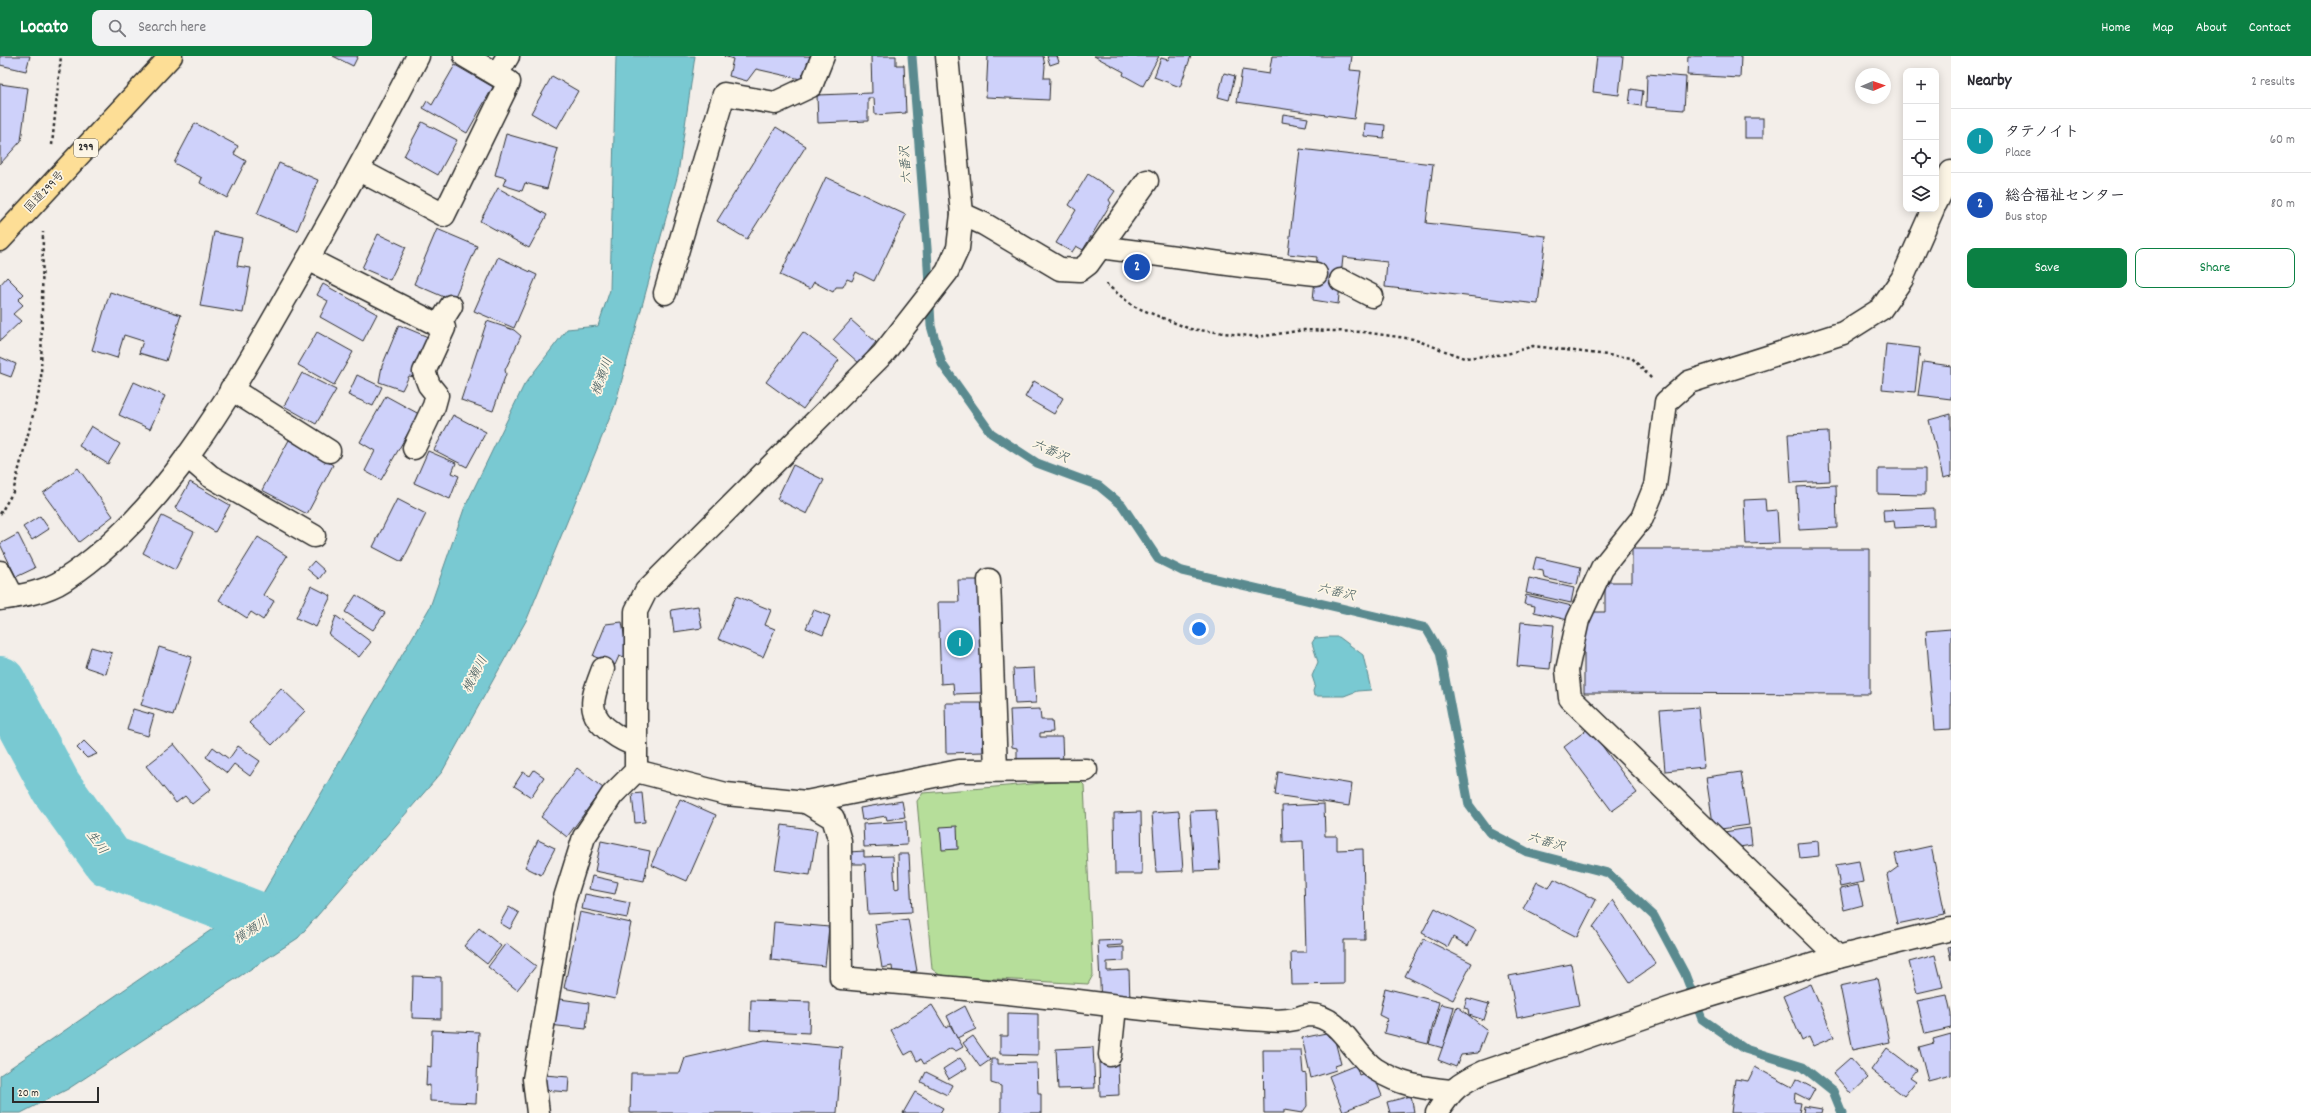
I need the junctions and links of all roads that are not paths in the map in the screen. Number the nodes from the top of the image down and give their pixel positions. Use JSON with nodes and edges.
{"nodes":[{"id":1,"x":171,"y":56,"type":"edge"},
{"id":2,"x":418,"y":56,"type":"edge"},
{"id":3,"x":465,"y":56,"type":"edge"},
{"id":4,"x":508,"y":56,"type":"edge"},
{"id":5,"x":823,"y":56,"type":"edge"},
{"id":6,"x":947,"y":56,"type":"edge"},
{"id":7,"x":497,"y":74,"type":"junction"},
{"id":8,"x":359,"y":170,"type":"junction"},
{"id":9,"x":1951,"y":172,"type":"edge"},
{"id":10,"x":1148,"y":181,"type":"dead end"},
{"id":11,"x":1939,"y":197,"type":"edge"},
{"id":12,"x":1932,"y":212,"type":"edge"},
{"id":13,"x":962,"y":214,"type":"junction"},
{"id":14,"x":0,"y":240,"type":"edge"},
{"id":15,"x":1094,"y":255,"type":"junction"},
{"id":16,"x":308,"y":259,"type":"junction"},
{"id":17,"x":1316,"y":274,"type":"dead end"},
{"id":18,"x":1341,"y":280,"type":"dead end"},
{"id":19,"x":665,"y":293,"type":"dead end"},
{"id":20,"x":1372,"y":296,"type":"dead end"},
{"id":21,"x":451,"y":306,"type":"dead end"},
{"id":22,"x":439,"y":326,"type":"junction"},
{"id":23,"x":231,"y":389,"type":"junction"},
{"id":24,"x":414,"y":448,"type":"dead end"},
{"id":25,"x":328,"y":451,"type":"dead end"},
{"id":26,"x":187,"y":456,"type":"junction"},
{"id":27,"x":314,"y":536,"type":"dead end"},
{"id":28,"x":0,"y":572,"type":"edge"},
{"id":29,"x":989,"y":580,"type":"dead end"},
{"id":30,"x":7,"y":598,"type":"edge"},
{"id":31,"x":603,"y":669,"type":"dead end"},
{"id":32,"x":636,"y":745,"type":"junction"},
{"id":33,"x":996,"y":770,"type":"junction"},
{"id":34,"x":1086,"y":770,"type":"dead end"},
{"id":35,"x":636,"y":771,"type":"junction"},
{"id":36,"x":806,"y":802,"type":"junction"},
{"id":37,"x":1951,"y":929,"type":"edge"},
{"id":38,"x":1838,"y":957,"type":"junction"},
{"id":39,"x":1115,"y":1007,"type":"junction"},
{"id":40,"x":1110,"y":1055,"type":"dead end"},
{"id":41,"x":1451,"y":1092,"type":"junction"},
{"id":42,"x":538,"y":1113,"type":"edge"},
{"id":43,"x":1438,"y":1113,"type":"edge"}],
"edges":[{"from":1,"to":14,"type":"highway","name":"国道299号","number":"299"},
{"from":2,"to":8,"type":"street"},
{"from":3,"to":7,"type":"street"},
{"from":4,"to":7,"type":"street"},
{"from":5,"to":19,"type":"street"},
{"from":6,"to":13,"type":"street"},
{"from":7,"to":8,"type":"street"},
{"from":8,"to":16,"type":"street"},
{"from":9,"to":11,"type":"street"},
{"from":10,"to":15,"type":"street"},
{"from":12,"to":38,"type":"street"},
{"from":13,"to":15,"type":"street"},
{"from":13,"to":32,"type":"street"},
{"from":15,"to":17,"type":"street"},
{"from":16,"to":22,"type":"street"},
{"from":16,"to":23,"type":"street"},
{"from":18,"to":20,"type":"street"},
{"from":21,"to":22,"type":"street"},
{"from":22,"to":24,"type":"street"},
{"from":23,"to":25,"type":"street"},
{"from":23,"to":26,"type":"street"},
{"from":26,"to":27,"type":"street"},
{"from":26,"to":30,"type":"street"},
{"from":28,"to":30,"type":"street"},
{"from":29,"to":33,"type":"street"},
{"from":31,"to":32,"type":"street"},
{"from":32,"to":35,"type":"street"},
{"from":33,"to":34,"type":"street"},
{"from":33,"to":36,"type":"street"},
{"from":35,"to":36,"type":"street"},
{"from":35,"to":42,"type":"street"},
{"from":36,"to":39,"type":"street"},
{"from":37,"to":38,"type":"street"},
{"from":38,"to":41,"type":"street"},
{"from":39,"to":40,"type":"street"},
{"from":39,"to":41,"type":"street"},
{"from":41,"to":43,"type":"street"}]}
